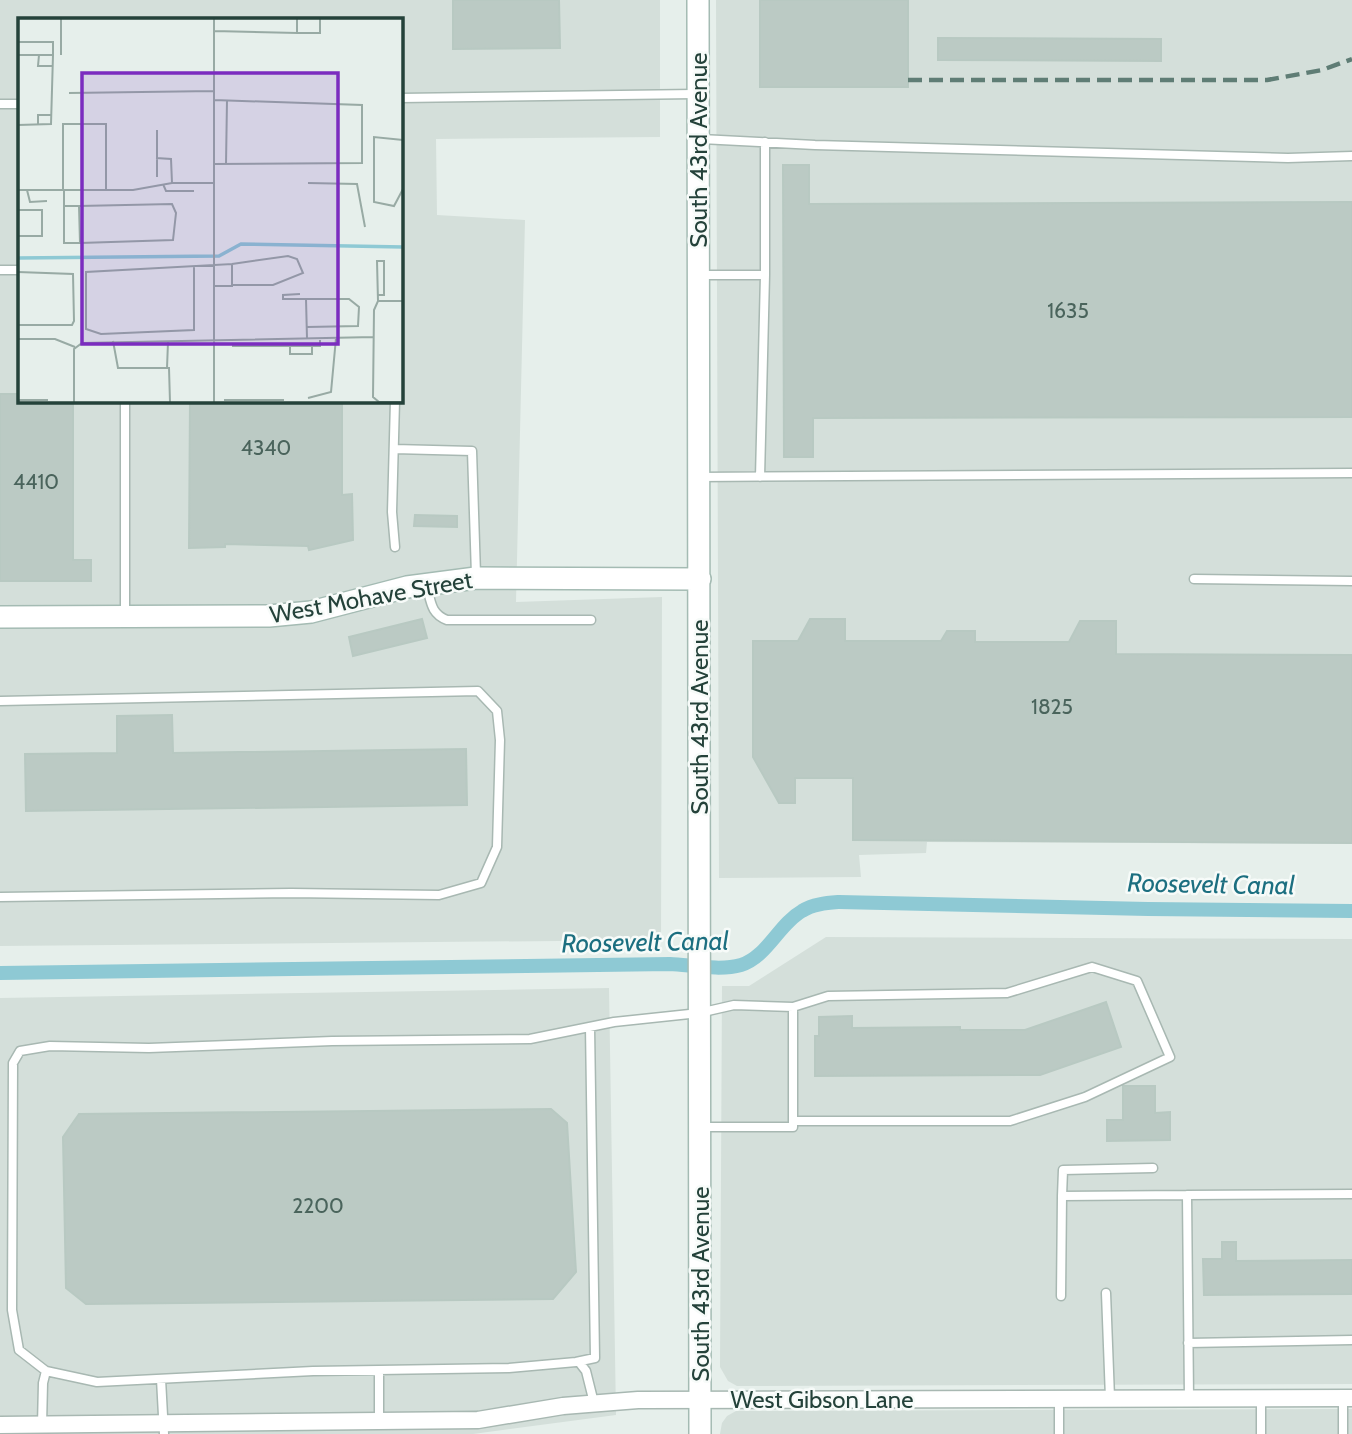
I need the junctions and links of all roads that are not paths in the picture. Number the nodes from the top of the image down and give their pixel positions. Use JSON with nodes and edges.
{"nodes":[{"id":1,"x":698,"y":0,"type":"edge"},
{"id":2,"x":697,"y":94,"type":"junction"},
{"id":3,"x":402,"y":98,"type":"edge"},
{"id":4,"x":0,"y":104,"type":"edge"},
{"id":5,"x":18,"y":104,"type":"edge"},
{"id":6,"x":697,"y":138,"type":"junction"},
{"id":7,"x":765,"y":142,"type":"junction"},
{"id":8,"x":1352,"y":156,"type":"edge"},
{"id":9,"x":0,"y":270,"type":"edge"},
{"id":10,"x":18,"y":270,"type":"edge"},
{"id":11,"x":698,"y":274,"type":"junction"},
{"id":12,"x":765,"y":275,"type":"junction"},
{"id":13,"x":125,"y":402,"type":"edge"},
{"id":14,"x":395,"y":402,"type":"edge"},
{"id":15,"x":394,"y":449,"type":"junction"},
{"id":16,"x":1352,"y":473,"type":"edge"},
{"id":17,"x":699,"y":477,"type":"junction"},
{"id":18,"x":760,"y":477,"type":"junction"},
{"id":19,"x":395,"y":547,"type":"dead end"},
{"id":20,"x":476,"y":578,"type":"junction"},
{"id":21,"x":699,"y":579,"type":"junction"},
{"id":22,"x":1194,"y":579,"type":"dead end"},
{"id":23,"x":1352,"y":581,"type":"edge"},
{"id":24,"x":426,"y":585,"type":"junction"},
{"id":25,"x":0,"y":617,"type":"edge"},
{"id":26,"x":125,"y":617,"type":"junction"},
{"id":27,"x":592,"y":620,"type":"dead end"},
{"id":28,"x":0,"y":701,"type":"edge"},
{"id":29,"x":0,"y":897,"type":"edge"},
{"id":30,"x":793,"y":1007,"type":"junction"},
{"id":31,"x":699,"y":1013,"type":"junction"},
{"id":32,"x":590,"y":1027,"type":"junction"},
{"id":33,"x":793,"y":1121,"type":"junction"},
{"id":34,"x":699,"y":1127,"type":"junction"},
{"id":35,"x":1153,"y":1168,"type":"dead end"},
{"id":36,"x":1352,"y":1194,"type":"edge"},
{"id":37,"x":1186,"y":1195,"type":"junction"},
{"id":38,"x":1062,"y":1196,"type":"junction"},
{"id":39,"x":1106,"y":1293,"type":"dead end"},
{"id":40,"x":1061,"y":1296,"type":"dead end"},
{"id":41,"x":1352,"y":1340,"type":"edge"},
{"id":42,"x":1188,"y":1343,"type":"junction"},
{"id":43,"x":579,"y":1362,"type":"junction"},
{"id":44,"x":46,"y":1371,"type":"junction"},
{"id":45,"x":379,"y":1371,"type":"junction"},
{"id":46,"x":161,"y":1379,"type":"junction"},
{"id":47,"x":1110,"y":1398,"type":"junction"},
{"id":48,"x":1189,"y":1398,"type":"junction"},
{"id":49,"x":1261,"y":1398,"type":"junction"},
{"id":50,"x":1348,"y":1398,"type":"edge"},
{"id":51,"x":1059,"y":1399,"type":"junction"},
{"id":52,"x":700,"y":1400,"type":"junction"},
{"id":53,"x":594,"y":1403,"type":"junction"},
{"id":54,"x":379,"y":1421,"type":"junction"},
{"id":55,"x":0,"y":1425,"type":"edge"},
{"id":56,"x":42,"y":1425,"type":"junction"},
{"id":57,"x":453,"y":1427,"type":"edge"},
{"id":58,"x":164,"y":1429,"type":"edge"},
{"id":59,"x":700,"y":1434,"type":"edge"},
{"id":60,"x":1059,"y":1434,"type":"edge"},
{"id":61,"x":1261,"y":1434,"type":"edge"},
{"id":62,"x":1343,"y":1434,"type":"edge"}],
"edges":[{"from":1,"to":2,"type":"main road","name":"South 43rd Avenue"},
{"from":2,"to":3,"type":"lane"},
{"from":2,"to":6,"type":"main road","name":"South 43rd Avenue"},
{"from":4,"to":5,"type":"lane"},
{"from":6,"to":7,"type":"lane"},
{"from":6,"to":11,"type":"main road","name":"South 43rd Avenue"},
{"from":7,"to":8,"type":"lane"},
{"from":7,"to":12,"type":"lane"},
{"from":9,"to":10,"type":"lane"},
{"from":11,"to":12,"type":"lane"},
{"from":11,"to":17,"type":"main road","name":"South 43rd Avenue"},
{"from":12,"to":18,"type":"lane"},
{"from":13,"to":26,"type":"lane"},
{"from":14,"to":15,"type":"lane"},
{"from":15,"to":19,"type":"lane"},
{"from":15,"to":20,"type":"lane"},
{"from":16,"to":18,"type":"lane"},
{"from":17,"to":18,"type":"lane"},
{"from":17,"to":21,"type":"main road","name":"South 43rd Avenue"},
{"from":20,"to":21,"type":"main road","name":"West Mohave Street"},
{"from":20,"to":24,"type":"main road","name":"West Mohave Street"},
{"from":21,"to":31,"type":"main road","name":"South 43rd Avenue"},
{"from":22,"to":23,"type":"lane"},
{"from":24,"to":26,"type":"main road","name":"West Mohave Street"},
{"from":24,"to":27,"type":"lane"},
{"from":25,"to":26,"type":"main road","name":"West Mohave Street"},
{"from":28,"to":29,"type":"lane"},
{"from":30,"to":31,"type":"lane"},
{"from":30,"to":33,"type":"lane"},
{"from":30,"to":33,"type":"lane"},
{"from":31,"to":32,"type":"lane"},
{"from":31,"to":34,"type":"main road","name":"South 43rd Avenue"},
{"from":32,"to":43,"type":"lane"},
{"from":32,"to":44,"type":"lane"},
{"from":33,"to":34,"type":"lane"},
{"from":34,"to":52,"type":"main road","name":"South 43rd Avenue"},
{"from":35,"to":38,"type":"lane"},
{"from":36,"to":37,"type":"lane"},
{"from":37,"to":38,"type":"lane"},
{"from":37,"to":42,"type":"lane"},
{"from":38,"to":40,"type":"lane"},
{"from":39,"to":47,"type":"lane"},
{"from":41,"to":42,"type":"lane"},
{"from":42,"to":48,"type":"lane"},
{"from":43,"to":45,"type":"lane"},
{"from":43,"to":53,"type":"lane"},
{"from":44,"to":46,"type":"lane"},
{"from":44,"to":56,"type":"lane"},
{"from":45,"to":46,"type":"lane"},
{"from":45,"to":54,"type":"lane"},
{"from":46,"to":58,"type":"lane"},
{"from":47,"to":48,"type":"street","name":"West Gibson Lane"},
{"from":47,"to":51,"type":"street","name":"West Gibson Lane"},
{"from":48,"to":49,"type":"street","name":"West Gibson Lane"},
{"from":49,"to":50,"type":"street","name":"West Gibson Lane"},
{"from":49,"to":61,"type":"lane"},
{"from":50,"to":62,"type":"lane"},
{"from":51,"to":52,"type":"street","name":"West Gibson Lane"},
{"from":51,"to":60,"type":"lane"},
{"from":52,"to":53,"type":"street","name":"West Gibson Lane"},
{"from":52,"to":59,"type":"main road","name":"South 43rd Avenue"},
{"from":53,"to":57,"type":"street","name":"West Gibson Lane"},
{"from":54,"to":57,"type":"street","name":"West Gibson Lane"},
{"from":54,"to":58,"type":"street","name":"West Gibson Lane"},
{"from":55,"to":56,"type":"street","name":"West Gibson Lane"},
{"from":56,"to":58,"type":"street","name":"West Gibson Lane"}]}
